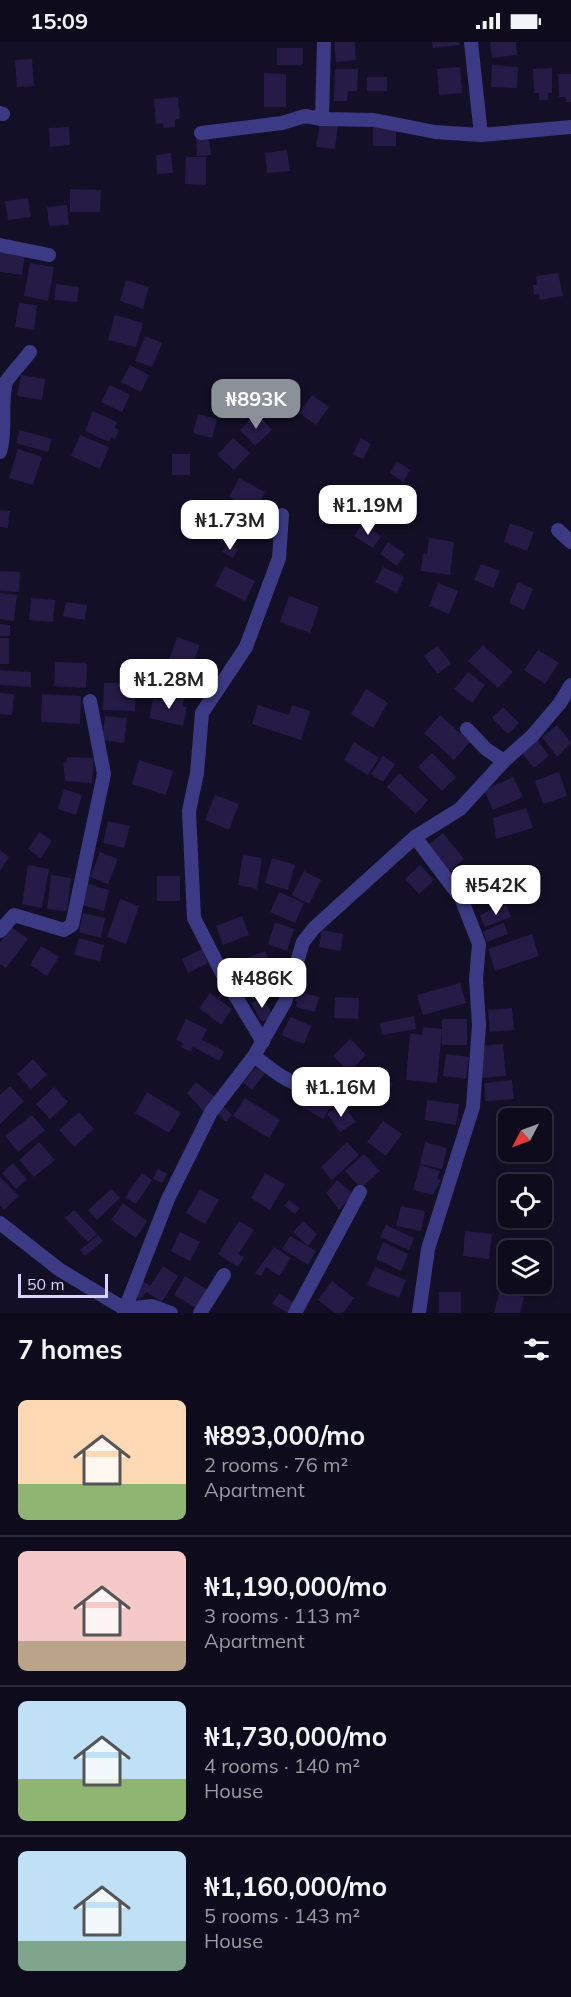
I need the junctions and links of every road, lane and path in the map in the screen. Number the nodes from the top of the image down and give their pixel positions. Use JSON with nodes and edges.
{"nodes":[{"id":1,"x":324,"y":42,"type":"edge"},
{"id":2,"x":471,"y":42,"type":"edge"},
{"id":3,"x":322,"y":119,"type":"junction"},
{"id":4,"x":571,"y":127,"type":"edge"},
{"id":5,"x":201,"y":133,"type":"dead end"},
{"id":6,"x":481,"y":135,"type":"junction"},
{"id":7,"x":0,"y":245,"type":"edge"},
{"id":8,"x":49,"y":255,"type":"dead end"},
{"id":9,"x":30,"y":352,"type":"dead end"},
{"id":10,"x":3,"y":382,"type":"edge"},
{"id":11,"x":0,"y":452,"type":"edge"},
{"id":12,"x":282,"y":515,"type":"dead end"},
{"id":13,"x":558,"y":530,"type":"dead end"},
{"id":14,"x":571,"y":542,"type":"edge"},
{"id":15,"x":571,"y":685,"type":"edge"},
{"id":16,"x":90,"y":701,"type":"dead end"},
{"id":17,"x":467,"y":729,"type":"dead end"},
{"id":18,"x":504,"y":761,"type":"junction"},
{"id":19,"x":415,"y":837,"type":"junction"},
{"id":20,"x":0,"y":931,"type":"edge"},
{"id":21,"x":263,"y":1042,"type":"junction"},
{"id":22,"x":254,"y":1056,"type":"junction"},
{"id":23,"x":310,"y":1088,"type":"dead end"},
{"id":24,"x":360,"y":1192,"type":"dead end"},
{"id":25,"x":0,"y":1223,"type":"edge"},
{"id":26,"x":224,"y":1275,"type":"dead end"},
{"id":27,"x":124,"y":1311,"type":"edge"},
{"id":28,"x":171,"y":1313,"type":"edge"},
{"id":29,"x":200,"y":1313,"type":"edge"},
{"id":30,"x":295,"y":1313,"type":"edge"},
{"id":31,"x":419,"y":1313,"type":"edge"}],
"edges":[{"from":1,"to":3,"type":"street"},
{"from":2,"to":6,"type":"street"},
{"from":3,"to":5,"type":"street"},
{"from":3,"to":6,"type":"street"},
{"from":4,"to":6,"type":"street"},
{"from":7,"to":8,"type":"street"},
{"from":9,"to":10,"type":"street"},
{"from":10,"to":11,"type":"street"},
{"from":12,"to":21,"type":"street"},
{"from":13,"to":14,"type":"street"},
{"from":15,"to":18,"type":"street"},
{"from":16,"to":20,"type":"street"},
{"from":17,"to":18,"type":"street"},
{"from":18,"to":19,"type":"street"},
{"from":19,"to":21,"type":"street"},
{"from":19,"to":31,"type":"street"},
{"from":21,"to":22,"type":"street"},
{"from":22,"to":23,"type":"street"},
{"from":22,"to":27,"type":"street"},
{"from":24,"to":30,"type":"street"},
{"from":25,"to":27,"type":"street"},
{"from":26,"to":29,"type":"street"},
{"from":27,"to":28,"type":"street"}]}
